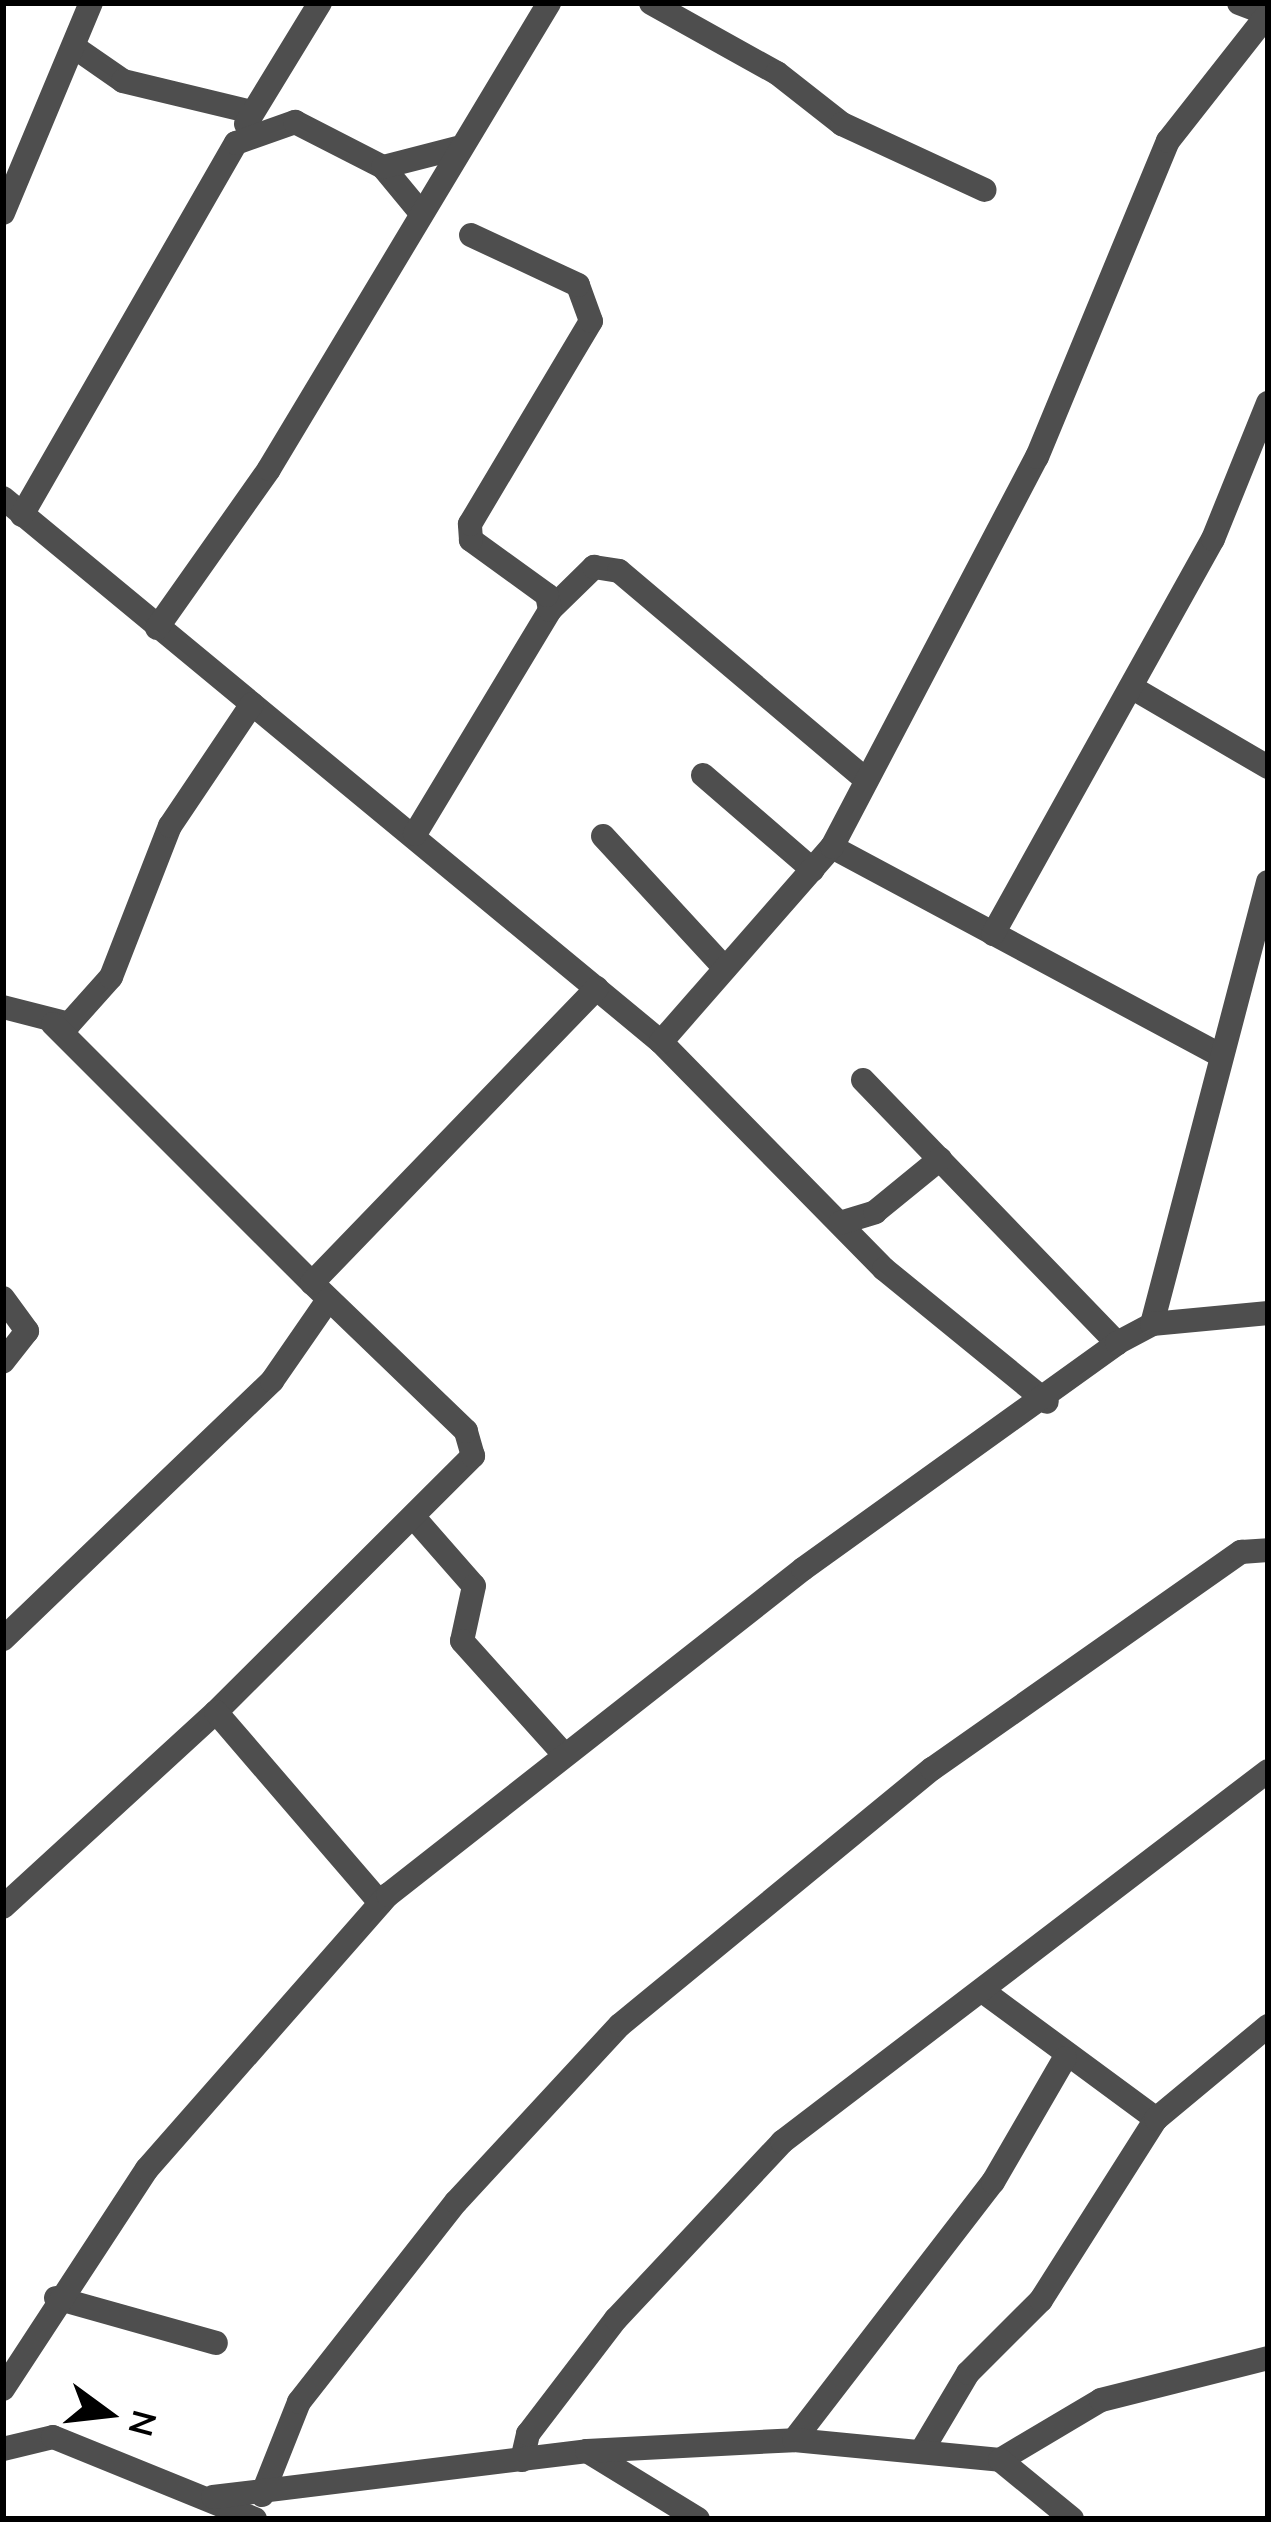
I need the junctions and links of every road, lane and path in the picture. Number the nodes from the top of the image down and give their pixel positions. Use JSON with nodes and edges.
{"nodes":[{"id":1,"x":92,"y":3,"type":"edge"},
{"id":2,"x":320,"y":3,"type":"edge"},
{"id":3,"x":549,"y":3,"type":"edge"},
{"id":4,"x":651,"y":3,"type":"edge"},
{"id":5,"x":1239,"y":3,"type":"edge"},
{"id":6,"x":1268,"y":14,"type":"edge"},
{"id":7,"x":77,"y":49,"type":"junction"},
{"id":8,"x":269,"y":86,"type":"junction"},
{"id":9,"x":252,"y":112,"type":"junction"},
{"id":10,"x":295,"y":122,"type":"junction"},
{"id":11,"x":236,"y":143,"type":"junction"},
{"id":12,"x":457,"y":148,"type":"junction"},
{"id":13,"x":383,"y":166,"type":"junction"},
{"id":14,"x":985,"y":190,"type":"dead end"},
{"id":15,"x":3,"y":212,"type":"edge"},
{"id":16,"x":421,"y":213,"type":"junction"},
{"id":17,"x":471,"y":235,"type":"dead end"},
{"id":18,"x":1268,"y":403,"type":"edge"},
{"id":19,"x":12,"y":506,"type":"edge"},
{"id":20,"x":550,"y":610,"type":"junction"},
{"id":21,"x":157,"y":628,"type":"junction"},
{"id":22,"x":1131,"y":687,"type":"junction"},
{"id":23,"x":252,"y":704,"type":"junction"},
{"id":24,"x":1268,"y":767,"type":"edge"},
{"id":25,"x":703,"y":775,"type":"dead end"},
{"id":26,"x":866,"y":781,"type":"junction"},
{"id":27,"x":415,"y":834,"type":"junction"},
{"id":28,"x":603,"y":836,"type":"dead end"},
{"id":29,"x":832,"y":847,"type":"junction"},
{"id":30,"x":812,"y":870,"type":"junction"},
{"id":31,"x":1266,"y":892,"type":"edge"},
{"id":32,"x":993,"y":934,"type":"junction"},
{"id":33,"x":725,"y":968,"type":"junction"},
{"id":34,"x":597,"y":988,"type":"junction"},
{"id":35,"x":3,"y":1007,"type":"edge"},
{"id":36,"x":53,"y":1024,"type":"junction"},
{"id":37,"x":662,"y":1042,"type":"junction"},
{"id":38,"x":1221,"y":1056,"type":"junction"},
{"id":39,"x":863,"y":1080,"type":"dead end"},
{"id":40,"x":940,"y":1160,"type":"junction"},
{"id":41,"x":840,"y":1223,"type":"junction"},
{"id":42,"x":318,"y":1294,"type":"junction"},
{"id":43,"x":3,"y":1298,"type":"edge"},
{"id":44,"x":1268,"y":1313,"type":"edge"},
{"id":45,"x":1152,"y":1324,"type":"junction"},
{"id":46,"x":1118,"y":1343,"type":"junction"},
{"id":47,"x":3,"y":1362,"type":"edge"},
{"id":48,"x":1047,"y":1402,"type":"junction"},
{"id":49,"x":417,"y":1521,"type":"junction"},
{"id":50,"x":1268,"y":1550,"type":"edge"},
{"id":51,"x":3,"y":1639,"type":"edge"},
{"id":52,"x":216,"y":1712,"type":"junction"},
{"id":53,"x":563,"y":1753,"type":"junction"},
{"id":54,"x":1268,"y":1772,"type":"edge"},
{"id":55,"x":380,"y":1903,"type":"junction"},
{"id":56,"x":3,"y":1906,"type":"edge"},
{"id":57,"x":988,"y":1995,"type":"junction"},
{"id":58,"x":1268,"y":2026,"type":"edge"},
{"id":59,"x":1065,"y":2058,"type":"junction"},
{"id":60,"x":1156,"y":2119,"type":"junction"},
{"id":61,"x":56,"y":2298,"type":"junction"},
{"id":62,"x":216,"y":2343,"type":"dead end"},
{"id":63,"x":1268,"y":2359,"type":"edge"},
{"id":64,"x":3,"y":2389,"type":"edge"},
{"id":65,"x":794,"y":2440,"type":"junction"},
{"id":66,"x":924,"y":2446,"type":"junction"},
{"id":67,"x":3,"y":2449,"type":"edge"},
{"id":68,"x":587,"y":2451,"type":"junction"},
{"id":69,"x":522,"y":2460,"type":"junction"},
{"id":70,"x":1000,"y":2460,"type":"junction"},
{"id":71,"x":258,"y":2507,"type":"edge"},
{"id":72,"x":698,"y":2519,"type":"edge"},
{"id":73,"x":1072,"y":2519,"type":"edge"}],
"edges":[{"from":1,"to":7,"type":"street"},
{"from":2,"to":8,"type":"street"},
{"from":3,"to":12,"type":"street"},
{"from":4,"to":14,"type":"street"},
{"from":5,"to":6,"type":"street"},
{"from":6,"to":26,"type":"street"},
{"from":7,"to":9,"type":"street"},
{"from":7,"to":15,"type":"street"},
{"from":8,"to":9,"type":"street"},
{"from":8,"to":10,"type":"street"},
{"from":9,"to":11,"type":"street"},
{"from":10,"to":11,"type":"street"},
{"from":10,"to":13,"type":"street"},
{"from":11,"to":19,"type":"street"},
{"from":12,"to":13,"type":"street"},
{"from":12,"to":16,"type":"street"},
{"from":13,"to":16,"type":"street"},
{"from":16,"to":21,"type":"street"},
{"from":17,"to":20,"type":"street"},
{"from":18,"to":22,"type":"street"},
{"from":19,"to":21,"type":"street"},
{"from":20,"to":26,"type":"street"},
{"from":20,"to":27,"type":"street"},
{"from":21,"to":23,"type":"street"},
{"from":22,"to":24,"type":"street"},
{"from":22,"to":32,"type":"street"},
{"from":23,"to":27,"type":"street"},
{"from":23,"to":36,"type":"street"},
{"from":25,"to":30,"type":"street"},
{"from":26,"to":29,"type":"street"},
{"from":27,"to":34,"type":"street"},
{"from":28,"to":33,"type":"street"},
{"from":29,"to":30,"type":"street"},
{"from":29,"to":32,"type":"street"},
{"from":30,"to":33,"type":"street"},
{"from":31,"to":38,"type":"street"},
{"from":32,"to":38,"type":"street"},
{"from":33,"to":37,"type":"street"},
{"from":34,"to":37,"type":"street"},
{"from":34,"to":42,"type":"street"},
{"from":35,"to":36,"type":"street"},
{"from":36,"to":42,"type":"street"},
{"from":37,"to":41,"type":"street"},
{"from":38,"to":45,"type":"street"},
{"from":39,"to":40,"type":"street"},
{"from":40,"to":41,"type":"street"},
{"from":40,"to":46,"type":"street"},
{"from":41,"to":48,"type":"street"},
{"from":42,"to":49,"type":"street"},
{"from":42,"to":51,"type":"street"},
{"from":43,"to":47,"type":"street"},
{"from":44,"to":45,"type":"street"},
{"from":45,"to":46,"type":"street"},
{"from":46,"to":48,"type":"street"},
{"from":48,"to":53,"type":"street"},
{"from":49,"to":52,"type":"street"},
{"from":49,"to":53,"type":"street"},
{"from":50,"to":71,"type":"street"},
{"from":52,"to":55,"type":"street"},
{"from":52,"to":56,"type":"street"},
{"from":53,"to":55,"type":"street"},
{"from":54,"to":57,"type":"street"},
{"from":55,"to":61,"type":"street"},
{"from":57,"to":59,"type":"street"},
{"from":57,"to":69,"type":"street"},
{"from":58,"to":60,"type":"street"},
{"from":59,"to":60,"type":"street"},
{"from":59,"to":65,"type":"street"},
{"from":60,"to":66,"type":"street"},
{"from":61,"to":62,"type":"street"},
{"from":61,"to":64,"type":"street"},
{"from":63,"to":70,"type":"street"},
{"from":65,"to":66,"type":"street"},
{"from":65,"to":68,"type":"street"},
{"from":66,"to":70,"type":"street"},
{"from":67,"to":71,"type":"street"},
{"from":68,"to":69,"type":"street"},
{"from":68,"to":72,"type":"street"},
{"from":69,"to":71,"type":"street"},
{"from":70,"to":73,"type":"street"}]}
